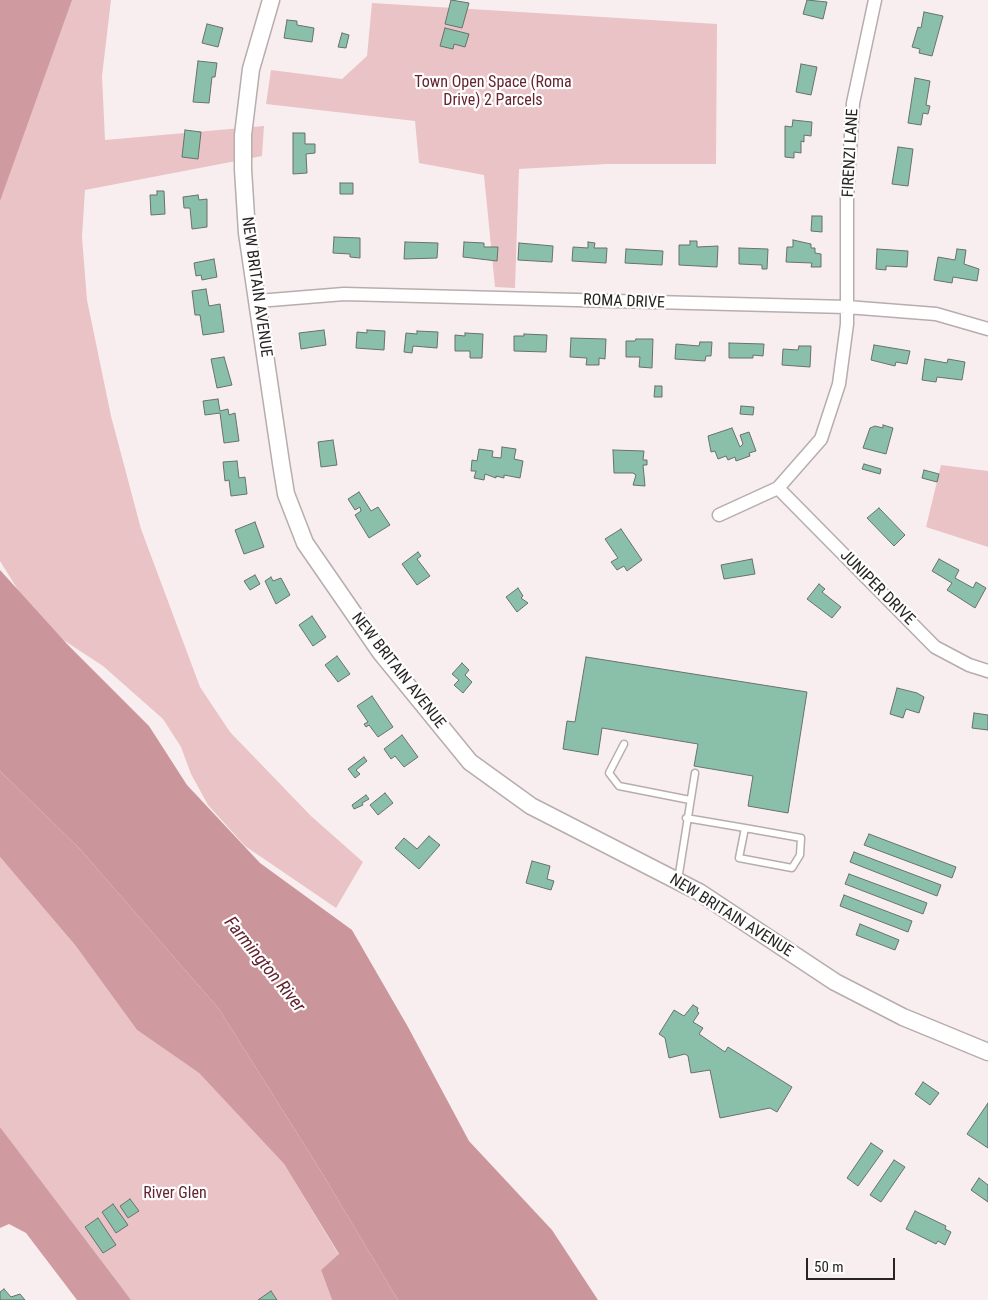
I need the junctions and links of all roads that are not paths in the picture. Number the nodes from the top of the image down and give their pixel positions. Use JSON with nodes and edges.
{"nodes":[{"id":1,"x":271,"y":0,"type":"edge"},
{"id":2,"x":875,"y":0,"type":"edge"},
{"id":3,"x":258,"y":300,"type":"junction"},
{"id":4,"x":847,"y":308,"type":"junction"},
{"id":5,"x":988,"y":329,"type":"edge"},
{"id":6,"x":778,"y":488,"type":"junction"},
{"id":7,"x":718,"y":515,"type":"dead end"},
{"id":8,"x":988,"y":670,"type":"edge"},
{"id":9,"x":624,"y":744,"type":"dead end"},
{"id":10,"x":695,"y":773,"type":"dead end"},
{"id":11,"x":690,"y":800,"type":"junction"},
{"id":12,"x":686,"y":818,"type":"junction"},
{"id":13,"x":745,"y":828,"type":"junction"},
{"id":14,"x":678,"y":881,"type":"junction"},
{"id":15,"x":988,"y":1052,"type":"edge"}],
"edges":[{"from":1,"to":3,"type":"street","name":"NEW BRITAIN AVENUE"},
{"from":2,"to":4,"type":"street","name":"FIRENZI LANE"},
{"from":3,"to":4,"type":"street","name":"ROMA DRIVE"},
{"from":3,"to":14,"type":"street","name":"NEW BRITAIN AVENUE"},
{"from":4,"to":5,"type":"street","name":"ROMA DRIVE"},
{"from":4,"to":6,"type":"street","name":"FIRENZI LANE"},
{"from":6,"to":7,"type":"street"},
{"from":6,"to":8,"type":"street","name":"JUNIPER DRIVE"},
{"from":9,"to":11,"type":"lane"},
{"from":10,"to":11,"type":"lane"},
{"from":11,"to":12,"type":"lane"},
{"from":12,"to":13,"type":"lane"},
{"from":12,"to":14,"type":"lane"},
{"from":13,"to":13,"type":"lane"},
{"from":14,"to":15,"type":"street","name":"NEW BRITAIN AVENUE"}]}
